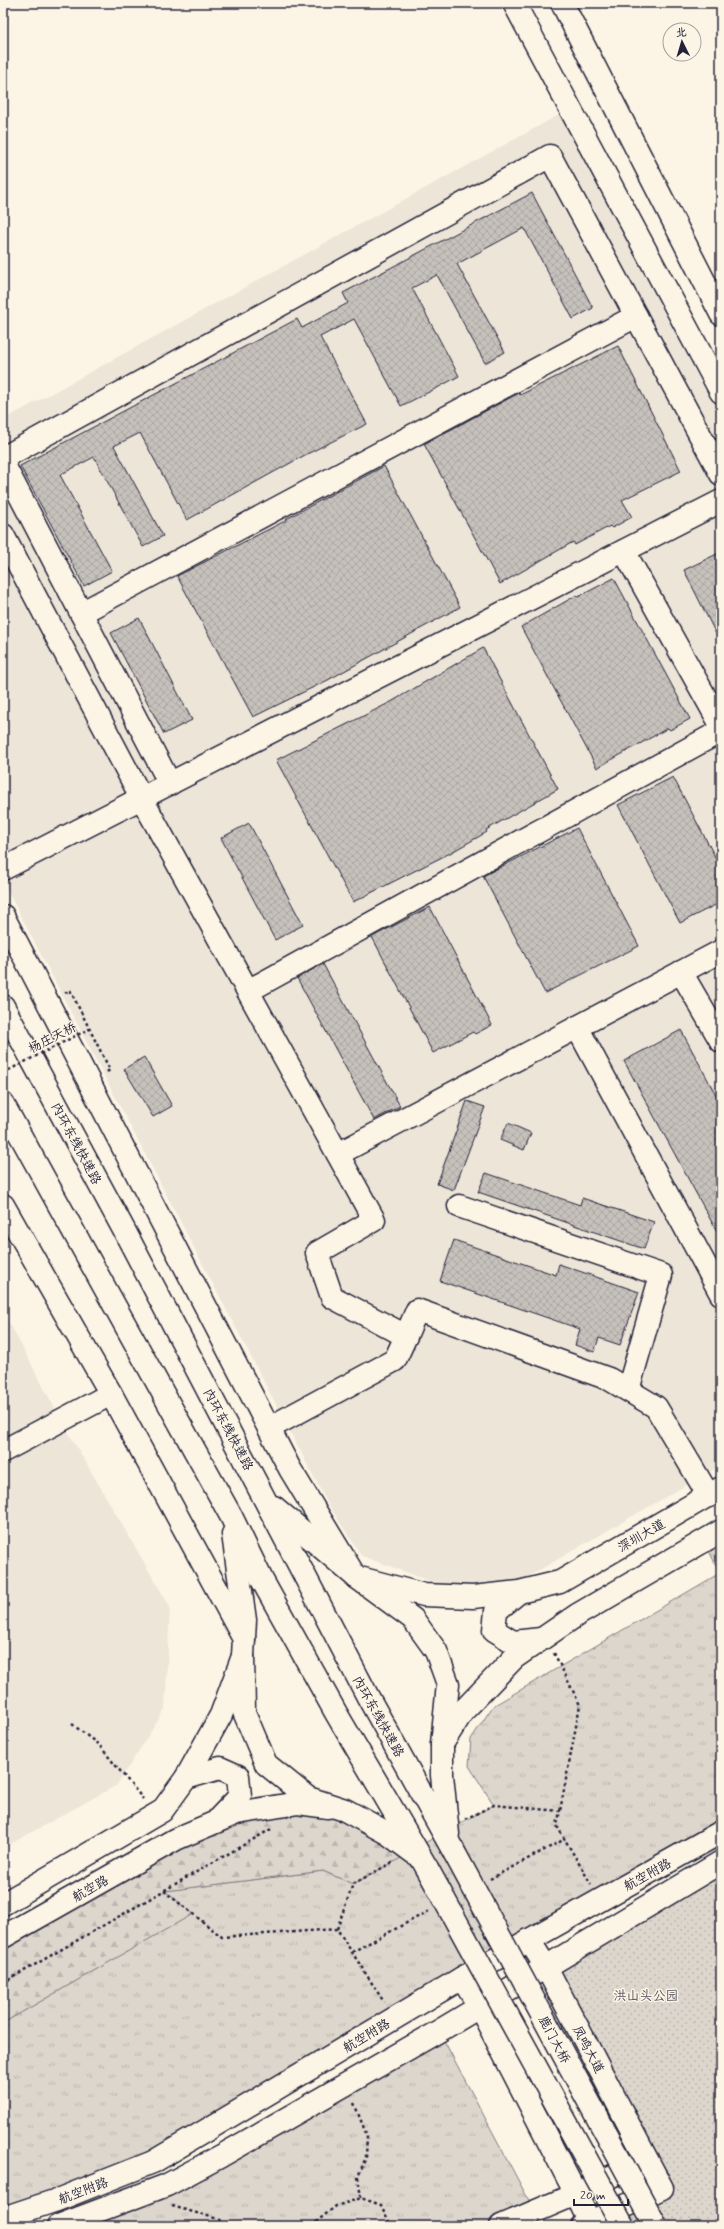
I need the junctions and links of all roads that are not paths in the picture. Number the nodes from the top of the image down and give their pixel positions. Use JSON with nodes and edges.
{"nodes":[{"id":1,"x":514,"y":3,"type":"edge"},
{"id":2,"x":562,"y":3,"type":"edge"},
{"id":3,"x":721,"y":314,"type":"edge"},
{"id":4,"x":636,"y":316,"type":"junction"},
{"id":5,"x":721,"y":392,"type":"edge"},
{"id":6,"x":3,"y":458,"type":"edge"},
{"id":7,"x":3,"y":463,"type":"edge"},
{"id":8,"x":721,"y":474,"type":"edge"},
{"id":9,"x":721,"y":501,"type":"edge"},
{"id":10,"x":3,"y":535,"type":"edge"},
{"id":11,"x":624,"y":551,"type":"junction"},
{"id":12,"x":81,"y":613,"type":"junction"},
{"id":13,"x":721,"y":725,"type":"edge"},
{"id":14,"x":721,"y":731,"type":"edge"},
{"id":15,"x":170,"y":784,"type":"junction"},
{"id":16,"x":142,"y":798,"type":"junction"},
{"id":17,"x":3,"y":869,"type":"edge"},
{"id":18,"x":3,"y":916,"type":"edge"},
{"id":19,"x":721,"y":951,"type":"edge"},
{"id":20,"x":681,"y":972,"type":"junction"},
{"id":21,"x":248,"y":991,"type":"junction"},
{"id":22,"x":3,"y":1006,"type":"edge"},
{"id":23,"x":577,"y":1027,"type":"junction"},
{"id":24,"x":721,"y":1041,"type":"edge"},
{"id":25,"x":3,"y":1104,"type":"edge"},
{"id":26,"x":338,"y":1154,"type":"junction"},
{"id":27,"x":3,"y":1205,"type":"edge"},
{"id":28,"x":459,"y":1206,"type":"dead end"},
{"id":29,"x":721,"y":1294,"type":"edge"},
{"id":30,"x":406,"y":1336,"type":"junction"},
{"id":31,"x":628,"y":1390,"type":"junction"},
{"id":32,"x":110,"y":1394,"type":"junction"},
{"id":33,"x":269,"y":1428,"type":"junction"},
{"id":34,"x":3,"y":1451,"type":"edge"},
{"id":35,"x":715,"y":1492,"type":"edge"},
{"id":36,"x":267,"y":1501,"type":"junction"},
{"id":37,"x":230,"y":1516,"type":"junction"},
{"id":38,"x":721,"y":1531,"type":"edge"},
{"id":39,"x":356,"y":1577,"type":"junction"},
{"id":40,"x":519,"y":1592,"type":"junction"},
{"id":41,"x":544,"y":1638,"type":"junction"},
{"id":42,"x":243,"y":1648,"type":"junction"},
{"id":43,"x":442,"y":1744,"type":"junction"},
{"id":44,"x":186,"y":1778,"type":"junction"},
{"id":45,"x":345,"y":1810,"type":"junction"},
{"id":46,"x":215,"y":1822,"type":"junction"},
{"id":47,"x":721,"y":1832,"type":"edge"},
{"id":48,"x":450,"y":1841,"type":"junction"},
{"id":49,"x":420,"y":1859,"type":"junction"},
{"id":50,"x":721,"y":1862,"type":"edge"},
{"id":51,"x":3,"y":1904,"type":"edge"},
{"id":52,"x":3,"y":1937,"type":"edge"},
{"id":53,"x":529,"y":1940,"type":"junction"},
{"id":54,"x":546,"y":1967,"type":"junction"},
{"id":55,"x":462,"y":1978,"type":"junction"},
{"id":56,"x":479,"y":2006,"type":"junction"},
{"id":57,"x":647,"y":2160,"type":"junction"},
{"id":58,"x":576,"y":2194,"type":"junction"},
{"id":59,"x":3,"y":2218,"type":"edge"},
{"id":60,"x":586,"y":2224,"type":"edge"},
{"id":61,"x":58,"y":2226,"type":"edge"},
{"id":62,"x":501,"y":2226,"type":"edge"},
{"id":63,"x":623,"y":2226,"type":"edge"},
{"id":64,"x":656,"y":2226,"type":"edge"}],
"edges":[{"from":1,"to":5,"type":"main road"},
{"from":2,"to":3,"type":"main road"},
{"from":4,"to":6,"type":"main road"},
{"from":4,"to":8,"type":"main road"},
{"from":4,"to":12,"type":"main road"},
{"from":7,"to":12,"type":"main road"},
{"from":9,"to":11,"type":"main road"},
{"from":10,"to":16,"type":"main road"},
{"from":11,"to":13,"type":"main road"},
{"from":11,"to":15,"type":"main road"},
{"from":12,"to":15,"type":"main road"},
{"from":14,"to":21,"type":"main road"},
{"from":15,"to":16,"type":"main road"},
{"from":16,"to":17,"type":"main road"},
{"from":16,"to":21,"type":"main road"},
{"from":18,"to":33,"type":"main road"},
{"from":19,"to":20,"type":"main road"},
{"from":20,"to":23,"type":"main road"},
{"from":20,"to":24,"type":"main road"},
{"from":21,"to":26,"type":"main road"},
{"from":22,"to":36,"type":"main road","name":"内环东线快速路"},
{"from":23,"to":26,"type":"main road"},
{"from":23,"to":29,"type":"main road"},
{"from":25,"to":37,"type":"main road"},
{"from":26,"to":30,"type":"main road"},
{"from":27,"to":32,"type":"main road"},
{"from":28,"to":31,"type":"main road"},
{"from":30,"to":31,"type":"main road"},
{"from":30,"to":33,"type":"main road"},
{"from":31,"to":35,"type":"main road"},
{"from":32,"to":34,"type":"main road"},
{"from":32,"to":42,"type":"main road"},
{"from":33,"to":39,"type":"main road"},
{"from":35,"to":40,"type":"main road","name":"深圳大道"},
{"from":36,"to":39,"type":"main road"},
{"from":36,"to":48,"type":"main road","name":"内环东线快速路"},
{"from":37,"to":42,"type":"main road"},
{"from":37,"to":49,"type":"main road"},
{"from":38,"to":41,"type":"main road"},
{"from":39,"to":40,"type":"main road","name":"深圳大道"},
{"from":39,"to":43,"type":"main road"},
{"from":40,"to":41,"type":"main road"},
{"from":41,"to":43,"type":"main road"},
{"from":42,"to":44,"type":"main road"},
{"from":42,"to":45,"type":"main road"},
{"from":43,"to":48,"type":"main road"},
{"from":44,"to":46,"type":"main road"},
{"from":44,"to":51,"type":"main road"},
{"from":45,"to":46,"type":"main road","name":"航空路"},
{"from":45,"to":49,"type":"main road"},
{"from":46,"to":52,"type":"main road","name":"航空路"},
{"from":47,"to":53,"type":"main road","name":"航空附路"},
{"from":48,"to":64,"type":"main road","name":"鹿门大桥","bridge":true},
{"from":49,"to":63,"type":"main road","bridge":true},
{"from":50,"to":54,"type":"main road","name":"航空附路"},
{"from":53,"to":54,"type":"main road","name":"凤鸣大道"},
{"from":53,"to":55,"type":"main road","name":"航空附路"},
{"from":54,"to":56,"type":"main road","name":"航空附路"},
{"from":54,"to":57,"type":"main road","name":"凤鸣大道"},
{"from":55,"to":56,"type":"main road"},
{"from":55,"to":59,"type":"main road","name":"航空附路"},
{"from":56,"to":58,"type":"main road"},
{"from":56,"to":61,"type":"main road","name":"航空附路"},
{"from":57,"to":58,"type":"main road"},
{"from":57,"to":60,"type":"main road","name":"凤鸣大道"},
{"from":58,"to":60,"type":"main road"},
{"from":58,"to":62,"type":"main road"}]}
